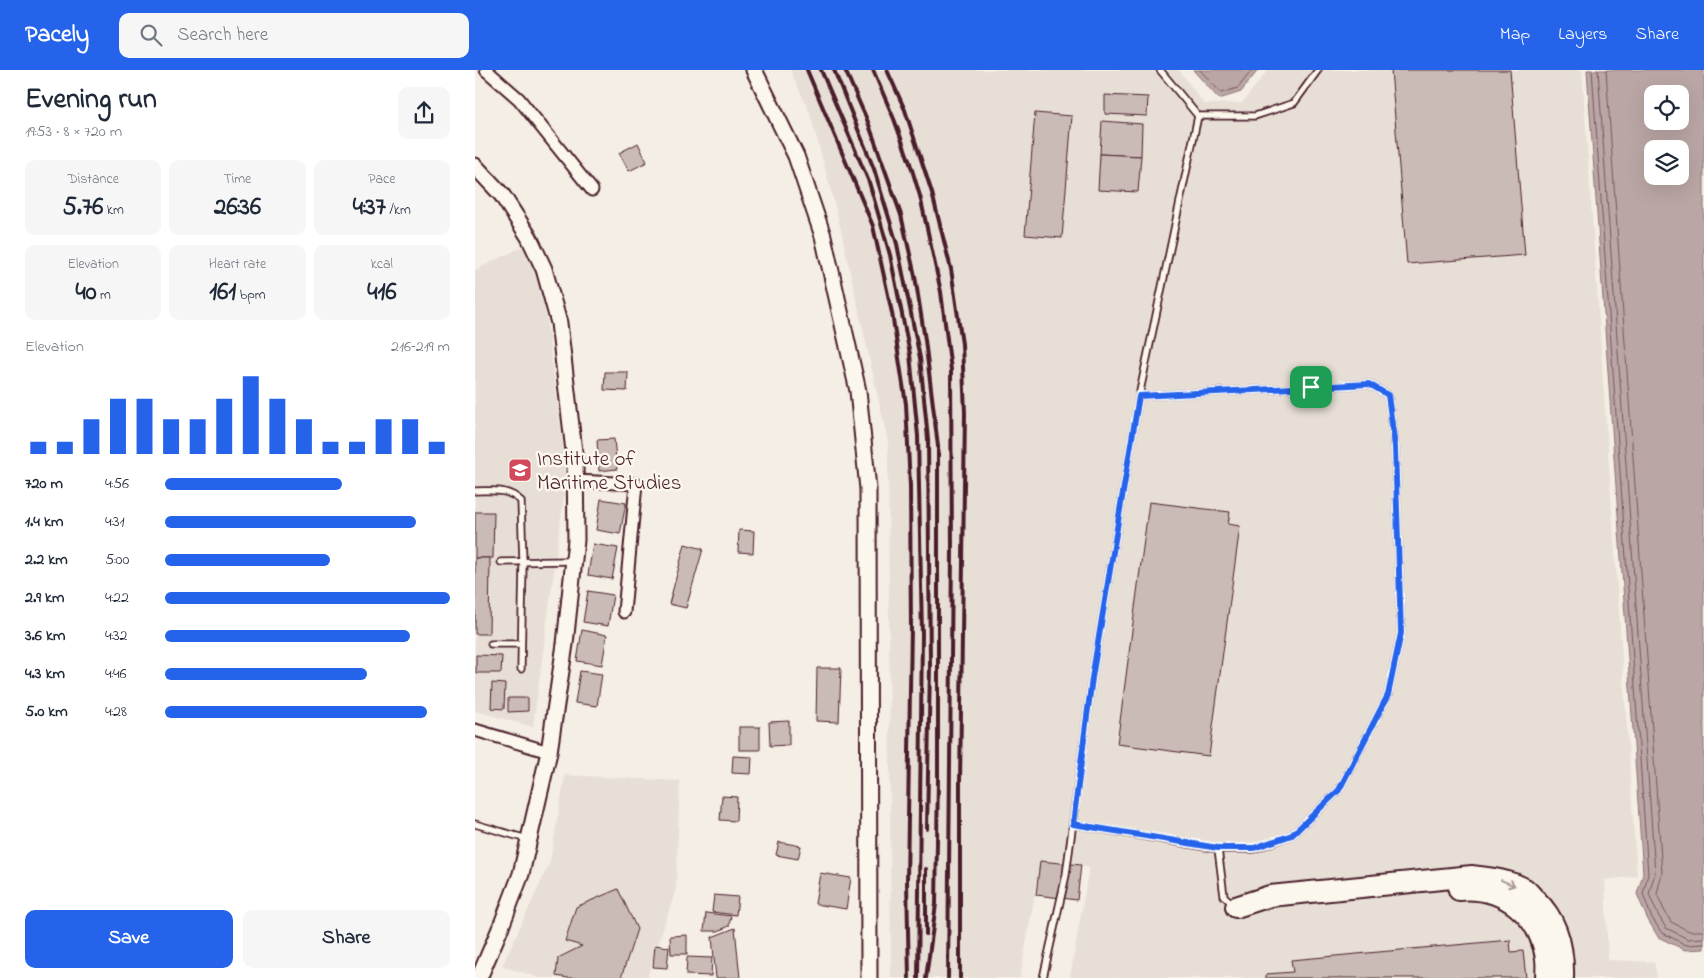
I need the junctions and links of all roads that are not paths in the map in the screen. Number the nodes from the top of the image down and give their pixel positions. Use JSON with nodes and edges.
{"nodes":[{"id":1,"x":486,"y":70,"type":"edge"},
{"id":2,"x":754,"y":70,"type":"edge"},
{"id":3,"x":1160,"y":70,"type":"edge"},
{"id":4,"x":1318,"y":70,"type":"edge"},
{"id":5,"x":1197,"y":116,"type":"junction"},
{"id":6,"x":475,"y":166,"type":"edge"},
{"id":7,"x":592,"y":190,"type":"dead end"},
{"id":8,"x":1139,"y":396,"type":"junction"},
{"id":9,"x":576,"y":481,"type":"junction"},
{"id":10,"x":475,"y":491,"type":"edge"},
{"id":11,"x":574,"y":561,"type":"junction"},
{"id":12,"x":501,"y":562,"type":"dead end"},
{"id":13,"x":523,"y":562,"type":"junction"},
{"id":14,"x":624,"y":612,"type":"dead end"},
{"id":15,"x":491,"y":644,"type":"dead end"},
{"id":16,"x":521,"y":644,"type":"junction"},
{"id":17,"x":521,"y":670,"type":"dead end"},
{"id":18,"x":475,"y":730,"type":"edge"},
{"id":19,"x":549,"y":752,"type":"junction"},
{"id":20,"x":475,"y":824,"type":"edge"},
{"id":21,"x":1073,"y":824,"type":"junction"},
{"id":22,"x":529,"y":839,"type":"junction"},
{"id":23,"x":1218,"y":848,"type":"junction"},
{"id":24,"x":1236,"y":907,"type":"junction"},
{"id":25,"x":479,"y":978,"type":"edge"},
{"id":26,"x":869,"y":978,"type":"edge"},
{"id":27,"x":1043,"y":978,"type":"edge"},
{"id":28,"x":1546,"y":978,"type":"edge"},
{"id":29,"x":1563,"y":978,"type":"edge"}],
"edges":[{"from":1,"to":7,"type":"street"},
{"from":2,"to":26,"type":"main road"},
{"from":3,"to":5,"type":"lane"},
{"from":4,"to":5,"type":"lane"},
{"from":5,"to":8,"type":"lane"},
{"from":6,"to":9,"type":"main road"},
{"from":8,"to":21,"type":"lane"},
{"from":8,"to":23,"type":"lane"},
{"from":9,"to":11,"type":"main road"},
{"from":9,"to":14,"type":"street"},
{"from":10,"to":13,"type":"lane"},
{"from":11,"to":13,"type":"lane"},
{"from":11,"to":19,"type":"main road"},
{"from":12,"to":13,"type":"lane"},
{"from":13,"to":16,"type":"lane"},
{"from":15,"to":16,"type":"lane"},
{"from":16,"to":17,"type":"lane"},
{"from":18,"to":19,"type":"street"},
{"from":19,"to":22,"type":"main road"},
{"from":20,"to":22,"type":"lane"},
{"from":21,"to":23,"type":"lane"},
{"from":21,"to":27,"type":"lane"},
{"from":22,"to":25,"type":"main road"},
{"from":23,"to":24,"type":"lane"},
{"from":24,"to":28,"type":"highway"},
{"from":24,"to":29,"type":"highway","one_way":true}]}
